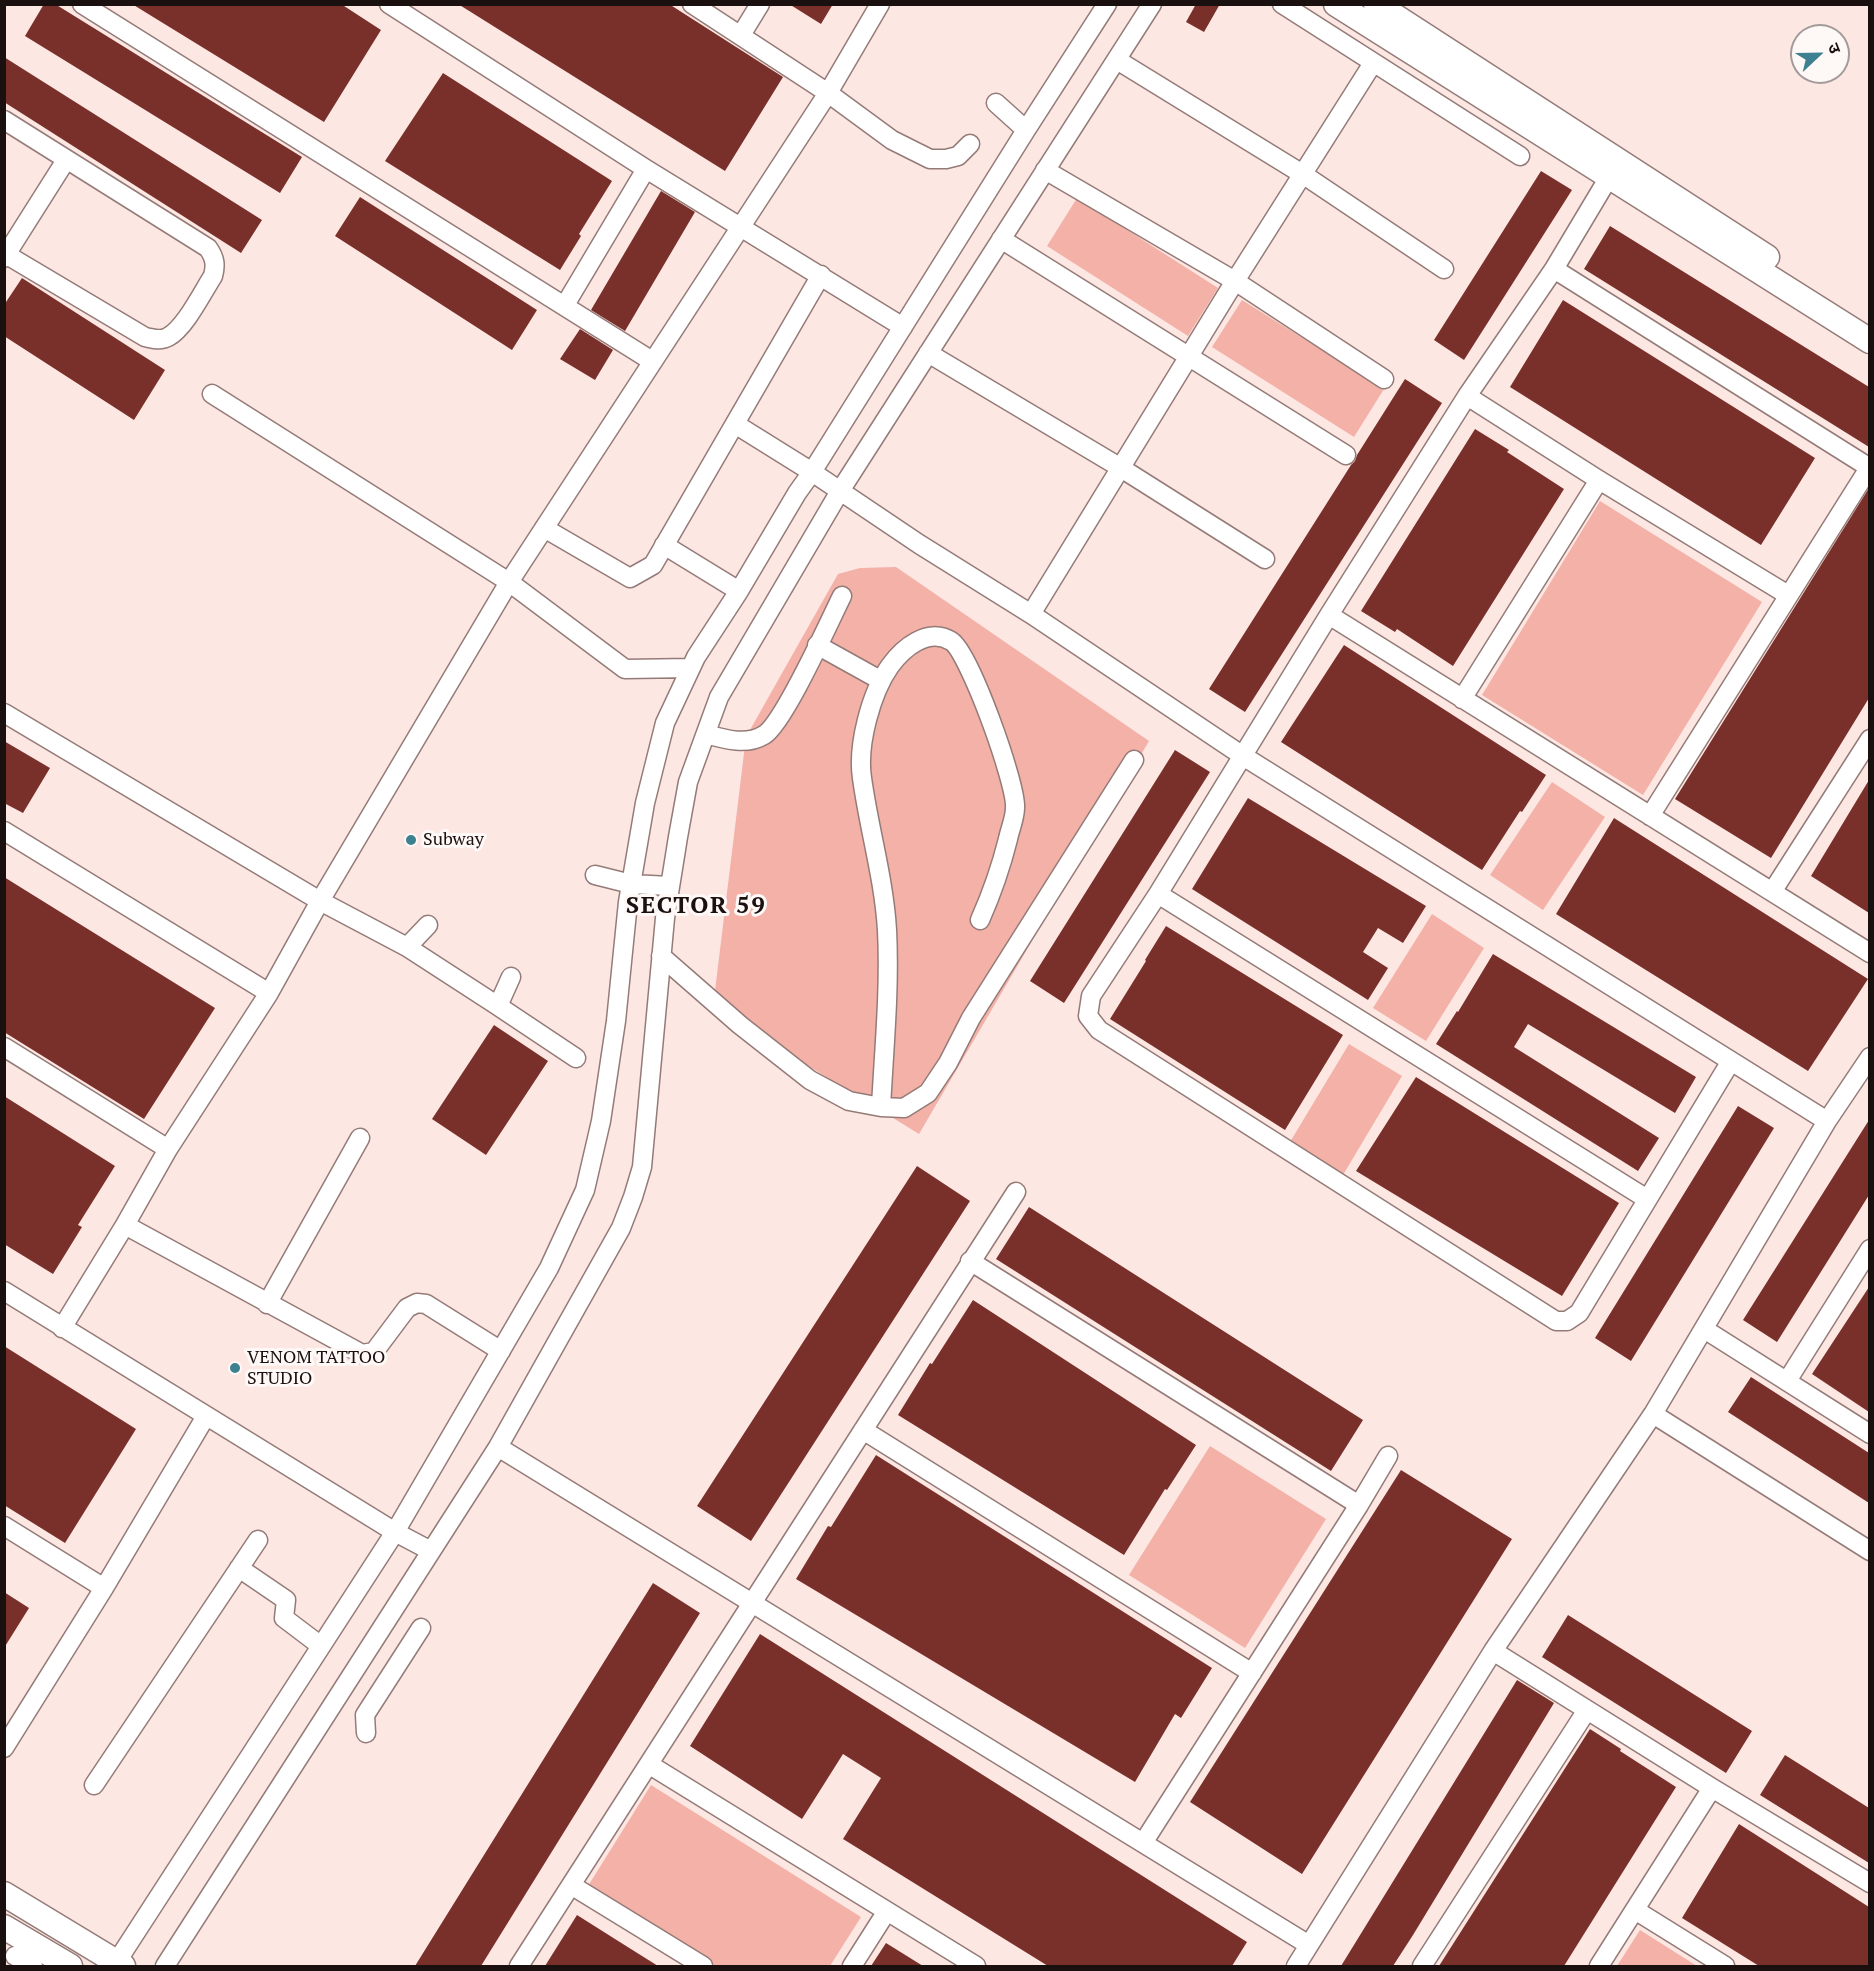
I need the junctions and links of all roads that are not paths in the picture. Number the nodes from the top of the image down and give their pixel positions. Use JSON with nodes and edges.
{"nodes":[{"id":1,"x":82,"y":4,"type":"edge"},
{"id":2,"x":388,"y":4,"type":"edge"},
{"id":3,"x":692,"y":4,"type":"edge"},
{"id":4,"x":760,"y":4,"type":"edge"},
{"id":5,"x":880,"y":4,"type":"edge"},
{"id":6,"x":1107,"y":4,"type":"edge"},
{"id":7,"x":1152,"y":4,"type":"edge"},
{"id":8,"x":1281,"y":4,"type":"edge"},
{"id":9,"x":1336,"y":4,"type":"edge"},
{"id":10,"x":1377,"y":5,"type":"edge"},
{"id":11,"x":741,"y":35,"type":"junction"},
{"id":12,"x":1117,"y":60,"type":"junction"},
{"id":13,"x":1373,"y":63,"type":"junction"},
{"id":14,"x":828,"y":93,"type":"junction"},
{"id":15,"x":996,"y":103,"type":"dead end"},
{"id":16,"x":4,"y":120,"type":"edge"},
{"id":17,"x":1026,"y":130,"type":"junction"},
{"id":18,"x":970,"y":144,"type":"dead end"},
{"id":19,"x":1520,"y":156,"type":"dead end"},
{"id":20,"x":66,"y":160,"type":"junction"},
{"id":21,"x":646,"y":169,"type":"junction"},
{"id":22,"x":1045,"y":170,"type":"junction"},
{"id":23,"x":1304,"y":175,"type":"junction"},
{"id":24,"x":1609,"y":177,"type":"junction"},
{"id":25,"x":739,"y":227,"type":"junction"},
{"id":26,"x":1001,"y":239,"type":"junction"},
{"id":27,"x":6,"y":256,"type":"edge"},
{"id":28,"x":1444,"y":269,"type":"dead end"},
{"id":29,"x":1554,"y":269,"type":"junction"},
{"id":30,"x":821,"y":275,"type":"junction"},
{"id":31,"x":1235,"y":281,"type":"junction"},
{"id":32,"x":565,"y":305,"type":"junction"},
{"id":33,"x":1869,"y":323,"type":"edge"},
{"id":34,"x":903,"y":327,"type":"junction"},
{"id":35,"x":1869,"y":341,"type":"edge"},
{"id":36,"x":928,"y":353,"type":"junction"},
{"id":37,"x":1189,"y":356,"type":"junction"},
{"id":38,"x":652,"y":361,"type":"junction"},
{"id":39,"x":1384,"y":379,"type":"dead end"},
{"id":40,"x":212,"y":393,"type":"dead end"},
{"id":41,"x":1467,"y":396,"type":"junction"},
{"id":42,"x":735,"y":424,"type":"junction"},
{"id":43,"x":1346,"y":455,"type":"dead end"},
{"id":44,"x":1121,"y":468,"type":"junction"},
{"id":45,"x":1869,"y":468,"type":"edge"},
{"id":46,"x":812,"y":472,"type":"junction"},
{"id":47,"x":1599,"y":480,"type":"junction"},
{"id":48,"x":840,"y":491,"type":"junction"},
{"id":49,"x":544,"y":528,"type":"junction"},
{"id":50,"x":664,"y":545,"type":"junction"},
{"id":51,"x":1265,"y":559,"type":"dead end"},
{"id":52,"x":509,"y":582,"type":"junction"},
{"id":53,"x":740,"y":591,"type":"junction"},
{"id":54,"x":1788,"y":595,"type":"junction"},
{"id":55,"x":842,"y":596,"type":"dead end"},
{"id":56,"x":1031,"y":614,"type":"junction"},
{"id":57,"x":1329,"y":615,"type":"junction"},
{"id":58,"x":817,"y":645,"type":"junction"},
{"id":59,"x":691,"y":668,"type":"junction"},
{"id":60,"x":880,"y":680,"type":"junction"},
{"id":61,"x":1462,"y":699,"type":"junction"},
{"id":62,"x":4,"y":713,"type":"edge"},
{"id":63,"x":705,"y":734,"type":"junction"},
{"id":64,"x":1869,"y":739,"type":"edge"},
{"id":65,"x":1243,"y":756,"type":"junction"},
{"id":66,"x":1134,"y":760,"type":"dead end"},
{"id":67,"x":1650,"y":816,"type":"junction"},
{"id":68,"x":4,"y":831,"type":"edge"},
{"id":69,"x":595,"y":875,"type":"dead end"},
{"id":70,"x":631,"y":884,"type":"junction"},
{"id":71,"x":670,"y":886,"type":"junction"},
{"id":72,"x":1772,"y":892,"type":"junction"},
{"id":73,"x":1158,"y":894,"type":"junction"},
{"id":74,"x":320,"y":901,"type":"junction"},
{"id":75,"x":980,"y":920,"type":"dead end"},
{"id":76,"x":428,"y":925,"type":"dead end"},
{"id":77,"x":407,"y":947,"type":"junction"},
{"id":78,"x":1869,"y":953,"type":"edge"},
{"id":79,"x":661,"y":956,"type":"junction"},
{"id":80,"x":512,"y":977,"type":"dead end"},
{"id":81,"x":269,"y":993,"type":"junction"},
{"id":82,"x":498,"y":1006,"type":"junction"},
{"id":83,"x":4,"y":1047,"type":"edge"},
{"id":84,"x":1869,"y":1057,"type":"edge"},
{"id":85,"x":576,"y":1058,"type":"dead end"},
{"id":86,"x":1731,"y":1061,"type":"junction"},
{"id":87,"x":881,"y":1107,"type":"junction"},
{"id":88,"x":1827,"y":1121,"type":"junction"},
{"id":89,"x":360,"y":1138,"type":"dead end"},
{"id":90,"x":168,"y":1149,"type":"junction"},
{"id":91,"x":1016,"y":1192,"type":"dead end"},
{"id":92,"x":1647,"y":1199,"type":"junction"},
{"id":93,"x":125,"y":1225,"type":"junction"},
{"id":94,"x":1869,"y":1249,"type":"edge"},
{"id":95,"x":970,"y":1261,"type":"junction"},
{"id":96,"x":4,"y":1292,"type":"edge"},
{"id":97,"x":267,"y":1304,"type":"junction"},
{"id":98,"x":62,"y":1328,"type":"junction"},
{"id":99,"x":1704,"y":1329,"type":"junction"},
{"id":100,"x":501,"y":1351,"type":"junction"},
{"id":101,"x":1787,"y":1381,"type":"junction"},
{"id":102,"x":1653,"y":1414,"type":"junction"},
{"id":103,"x":207,"y":1416,"type":"junction"},
{"id":104,"x":863,"y":1430,"type":"junction"},
{"id":105,"x":1869,"y":1434,"type":"edge"},
{"id":106,"x":498,"y":1447,"type":"junction"},
{"id":107,"x":1388,"y":1456,"type":"dead end"},
{"id":108,"x":1359,"y":1505,"type":"junction"},
{"id":109,"x":4,"y":1527,"type":"edge"},
{"id":110,"x":395,"y":1532,"type":"junction"},
{"id":111,"x":258,"y":1540,"type":"dead end"},
{"id":112,"x":431,"y":1551,"type":"junction"},
{"id":113,"x":1869,"y":1551,"type":"edge"},
{"id":114,"x":239,"y":1568,"type":"junction"},
{"id":115,"x":104,"y":1588,"type":"junction"},
{"id":116,"x":753,"y":1604,"type":"junction"},
{"id":117,"x":422,"y":1628,"type":"dead end"},
{"id":118,"x":321,"y":1646,"type":"junction"},
{"id":119,"x":1493,"y":1651,"type":"junction"},
{"id":120,"x":1252,"y":1673,"type":"junction"},
{"id":121,"x":339,"y":1695,"type":"junction"},
{"id":122,"x":1587,"y":1710,"type":"junction"},
{"id":123,"x":4,"y":1748,"type":"edge"},
{"id":124,"x":650,"y":1765,"type":"junction"},
{"id":125,"x":94,"y":1785,"type":"dead end"},
{"id":126,"x":1712,"y":1788,"type":"junction"},
{"id":127,"x":1143,"y":1843,"type":"junction"},
{"id":128,"x":1869,"y":1883,"type":"edge"},
{"id":129,"x":571,"y":1885,"type":"junction"},
{"id":130,"x":4,"y":1894,"type":"edge"},
{"id":131,"x":1635,"y":1910,"type":"junction"},
{"id":132,"x":887,"y":1911,"type":"junction"},
{"id":133,"x":4,"y":1927,"type":"edge"},
{"id":134,"x":1309,"y":1945,"type":"junction"},
{"id":135,"x":15,"y":1956,"type":"dead end"},
{"id":136,"x":118,"y":1965,"type":"edge"},
{"id":137,"x":33,"y":1966,"type":"edge"},
{"id":138,"x":70,"y":1966,"type":"edge"},
{"id":139,"x":165,"y":1966,"type":"edge"},
{"id":140,"x":519,"y":1966,"type":"edge"},
{"id":141,"x":703,"y":1966,"type":"edge"},
{"id":142,"x":852,"y":1966,"type":"edge"},
{"id":143,"x":976,"y":1966,"type":"edge"},
{"id":144,"x":1296,"y":1966,"type":"edge"},
{"id":145,"x":1422,"y":1966,"type":"edge"},
{"id":146,"x":1599,"y":1966,"type":"edge"},
{"id":147,"x":1725,"y":1966,"type":"edge"}],
"edges":[{"from":1,"to":32,"type":"street"},
{"from":2,"to":21,"type":"street"},
{"from":3,"to":11,"type":"street"},
{"from":4,"to":11,"type":"street"},
{"from":5,"to":14,"type":"street"},
{"from":6,"to":17,"type":"street"},
{"from":7,"to":12,"type":"street"},
{"from":8,"to":13,"type":"street"},
{"from":9,"to":24,"type":"main road"},
{"from":10,"to":33,"type":"main road"},
{"from":11,"to":14,"type":"street"},
{"from":12,"to":22,"type":"street"},
{"from":12,"to":23,"type":"street"},
{"from":13,"to":19,"type":"street"},
{"from":13,"to":23,"type":"street"},
{"from":14,"to":18,"type":"street"},
{"from":14,"to":25,"type":"street"},
{"from":15,"to":17,"type":"street"},
{"from":16,"to":20,"type":"street"},
{"from":17,"to":34,"type":"street"},
{"from":20,"to":27,"type":"street"},
{"from":20,"to":27,"type":"street"},
{"from":21,"to":25,"type":"street"},
{"from":21,"to":32,"type":"street"},
{"from":22,"to":26,"type":"street"},
{"from":22,"to":31,"type":"street"},
{"from":23,"to":28,"type":"street"},
{"from":23,"to":31,"type":"street"},
{"from":24,"to":29,"type":"street"},
{"from":24,"to":35,"type":"main road"},
{"from":25,"to":30,"type":"street"},
{"from":25,"to":38,"type":"street"},
{"from":26,"to":36,"type":"street"},
{"from":26,"to":37,"type":"street"},
{"from":29,"to":41,"type":"street"},
{"from":29,"to":45,"type":"street"},
{"from":30,"to":34,"type":"street"},
{"from":30,"to":42,"type":"street"},
{"from":31,"to":37,"type":"street"},
{"from":31,"to":39,"type":"street"},
{"from":32,"to":38,"type":"street"},
{"from":34,"to":46,"type":"street"},
{"from":36,"to":44,"type":"street"},
{"from":36,"to":48,"type":"street"},
{"from":37,"to":43,"type":"street"},
{"from":37,"to":44,"type":"street"},
{"from":38,"to":49,"type":"street"},
{"from":40,"to":52,"type":"street"},
{"from":41,"to":47,"type":"street"},
{"from":41,"to":57,"type":"street"},
{"from":42,"to":46,"type":"street"},
{"from":42,"to":50,"type":"street"},
{"from":44,"to":51,"type":"street"},
{"from":44,"to":56,"type":"street"},
{"from":45,"to":54,"type":"street"},
{"from":46,"to":48,"type":"street"},
{"from":46,"to":53,"type":"street"},
{"from":47,"to":54,"type":"street"},
{"from":47,"to":61,"type":"street"},
{"from":48,"to":56,"type":"street"},
{"from":48,"to":63,"type":"street"},
{"from":49,"to":50,"type":"street"},
{"from":49,"to":52,"type":"street"},
{"from":50,"to":53,"type":"street"},
{"from":52,"to":59,"type":"street"},
{"from":52,"to":74,"type":"street"},
{"from":53,"to":59,"type":"street"},
{"from":54,"to":67,"type":"street"},
{"from":55,"to":58,"type":"street"},
{"from":56,"to":65,"type":"street"},
{"from":57,"to":61,"type":"street"},
{"from":57,"to":65,"type":"street"},
{"from":58,"to":60,"type":"street"},
{"from":58,"to":63,"type":"street"},
{"from":59,"to":70,"type":"street"},
{"from":60,"to":75,"type":"street"},
{"from":60,"to":87,"type":"street"},
{"from":61,"to":67,"type":"street"},
{"from":62,"to":74,"type":"street"},
{"from":63,"to":71,"type":"street"},
{"from":64,"to":72,"type":"street"},
{"from":65,"to":73,"type":"street"},
{"from":65,"to":86,"type":"street"},
{"from":66,"to":87,"type":"street"},
{"from":67,"to":72,"type":"street"},
{"from":68,"to":81,"type":"street"},
{"from":69,"to":70,"type":"street"},
{"from":70,"to":71,"type":"street"},
{"from":70,"to":100,"type":"street"},
{"from":71,"to":79,"type":"street"},
{"from":72,"to":78,"type":"street"},
{"from":73,"to":92,"type":"street"},
{"from":73,"to":92,"type":"street"},
{"from":74,"to":77,"type":"street"},
{"from":74,"to":81,"type":"street"},
{"from":76,"to":77,"type":"street"},
{"from":77,"to":82,"type":"street"},
{"from":79,"to":87,"type":"street"},
{"from":79,"to":106,"type":"street"},
{"from":80,"to":82,"type":"street"},
{"from":81,"to":90,"type":"street"},
{"from":82,"to":85,"type":"street"},
{"from":83,"to":90,"type":"street"},
{"from":84,"to":88,"type":"street"},
{"from":86,"to":88,"type":"street"},
{"from":86,"to":92,"type":"street"},
{"from":88,"to":99,"type":"street"},
{"from":89,"to":97,"type":"street"},
{"from":90,"to":93,"type":"street"},
{"from":91,"to":95,"type":"street"},
{"from":93,"to":97,"type":"street"},
{"from":93,"to":98,"type":"street"},
{"from":94,"to":101,"type":"street"},
{"from":95,"to":104,"type":"street"},
{"from":95,"to":108,"type":"street"},
{"from":96,"to":98,"type":"street"},
{"from":97,"to":100,"type":"street"},
{"from":98,"to":103,"type":"street"},
{"from":99,"to":101,"type":"street"},
{"from":99,"to":102,"type":"street"},
{"from":100,"to":110,"type":"street"},
{"from":101,"to":105,"type":"street"},
{"from":102,"to":113,"type":"street"},
{"from":102,"to":119,"type":"street"},
{"from":103,"to":110,"type":"street"},
{"from":103,"to":115,"type":"street"},
{"from":104,"to":116,"type":"street"},
{"from":104,"to":120,"type":"street"},
{"from":106,"to":112,"type":"street"},
{"from":106,"to":116,"type":"street"},
{"from":107,"to":108,"type":"street"},
{"from":108,"to":120,"type":"street"},
{"from":109,"to":115,"type":"street"},
{"from":110,"to":112,"type":"street"},
{"from":110,"to":118,"type":"street"},
{"from":111,"to":114,"type":"street"},
{"from":112,"to":121,"type":"street"},
{"from":114,"to":118,"type":"street"},
{"from":114,"to":125,"type":"street"},
{"from":115,"to":123,"type":"street"},
{"from":116,"to":124,"type":"street"},
{"from":116,"to":127,"type":"street"},
{"from":117,"to":121,"type":"street"},
{"from":118,"to":136,"type":"street"},
{"from":119,"to":122,"type":"street"},
{"from":119,"to":134,"type":"street"},
{"from":120,"to":127,"type":"street"},
{"from":121,"to":139,"type":"street"},
{"from":122,"to":126,"type":"street"},
{"from":122,"to":145,"type":"street"},
{"from":124,"to":129,"type":"street"},
{"from":124,"to":132,"type":"street"},
{"from":126,"to":128,"type":"street"},
{"from":126,"to":131,"type":"street"},
{"from":127,"to":134,"type":"street"},
{"from":129,"to":140,"type":"street"},
{"from":129,"to":141,"type":"street"},
{"from":130,"to":136,"type":"main road"},
{"from":131,"to":146,"type":"street"},
{"from":131,"to":147,"type":"street"},
{"from":132,"to":142,"type":"street"},
{"from":132,"to":143,"type":"street"},
{"from":133,"to":138,"type":"main road"},
{"from":134,"to":144,"type":"street"},
{"from":135,"to":137,"type":"street"}]}
